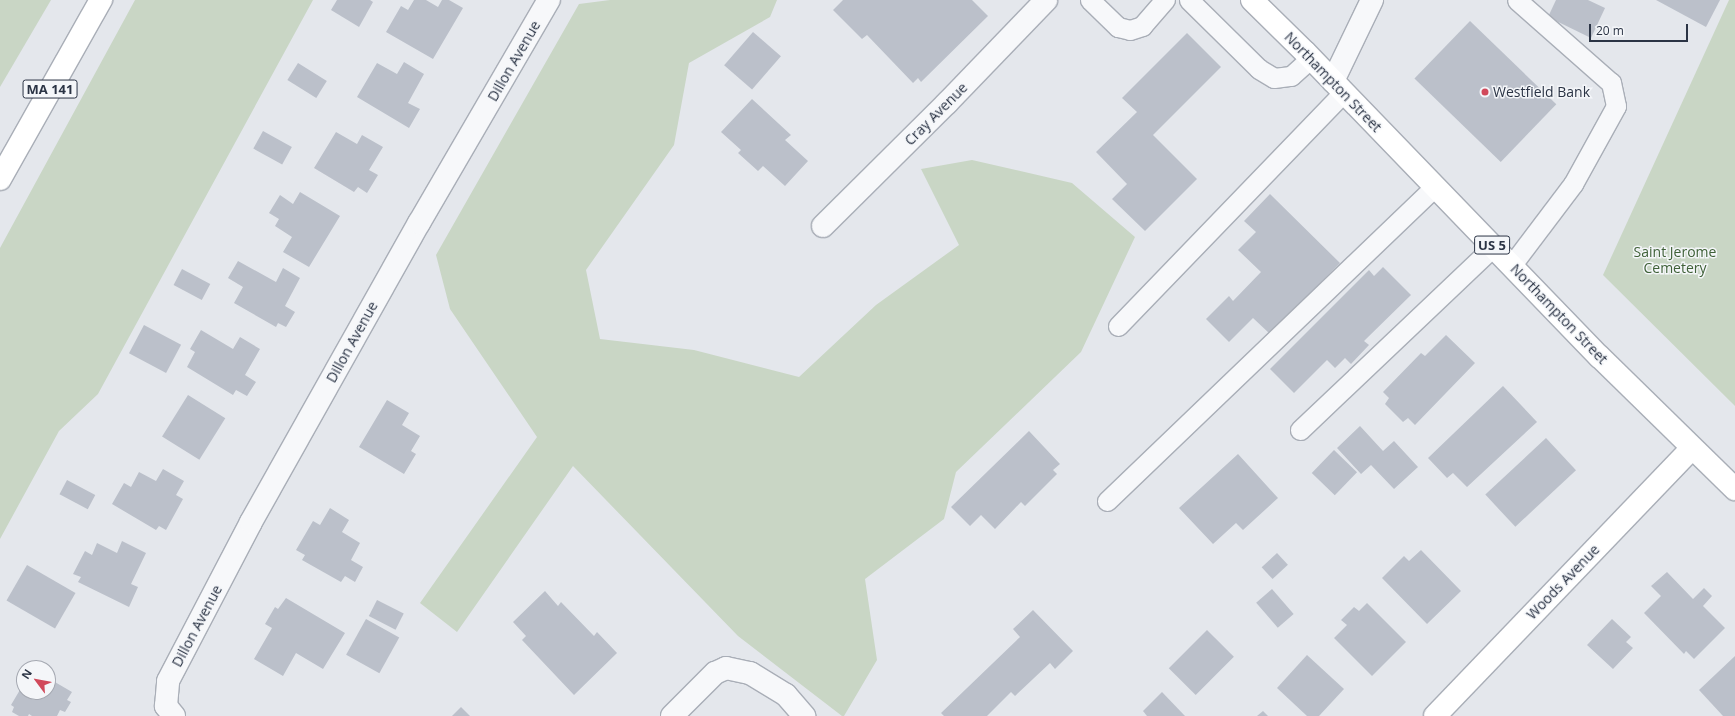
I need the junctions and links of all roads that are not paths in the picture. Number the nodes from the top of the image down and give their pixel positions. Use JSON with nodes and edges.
{"nodes":[{"id":1,"x":101,"y":0,"type":"edge"},
{"id":2,"x":549,"y":0,"type":"edge"},
{"id":3,"x":1046,"y":0,"type":"edge"},
{"id":4,"x":1090,"y":0,"type":"edge"},
{"id":5,"x":1165,"y":0,"type":"edge"},
{"id":6,"x":1189,"y":0,"type":"edge"},
{"id":7,"x":1252,"y":0,"type":"edge"},
{"id":8,"x":1372,"y":0,"type":"edge"},
{"id":9,"x":1517,"y":0,"type":"edge"},
{"id":10,"x":1311,"y":58,"type":"junction"},
{"id":11,"x":1338,"y":86,"type":"junction"},
{"id":12,"x":0,"y":179,"type":"edge"},
{"id":13,"x":1435,"y":186,"type":"junction"},
{"id":14,"x":823,"y":226,"type":"dead end"},
{"id":15,"x":1493,"y":247,"type":"junction"},
{"id":16,"x":1511,"y":266,"type":"junction"},
{"id":17,"x":1118,"y":326,"type":"dead end"},
{"id":18,"x":1300,"y":430,"type":"dead end"},
{"id":19,"x":1692,"y":448,"type":"junction"},
{"id":20,"x":1735,"y":489,"type":"edge"},
{"id":21,"x":1107,"y":501,"type":"dead end"},
{"id":22,"x":174,"y":716,"type":"edge"},
{"id":23,"x":672,"y":716,"type":"edge"},
{"id":24,"x":804,"y":716,"type":"edge"},
{"id":25,"x":1435,"y":716,"type":"edge"}],
"edges":[{"from":1,"to":12,"type":"main road","number":"MA 141"},
{"from":2,"to":22,"type":"street","name":"Dillon Avenue"},
{"from":3,"to":14,"type":"street","name":"Cray Avenue"},
{"from":4,"to":5,"type":"lane"},
{"from":6,"to":10,"type":"lane"},
{"from":7,"to":10,"type":"main road","name":"Northampton Street","number":"US 5"},
{"from":8,"to":11,"type":"street"},
{"from":9,"to":16,"type":"lane"},
{"from":10,"to":11,"type":"main road","name":"Northampton Street","number":"US 5"},
{"from":11,"to":13,"type":"main road","name":"Northampton Street","number":"US 5"},
{"from":11,"to":17,"type":"lane"},
{"from":13,"to":15,"type":"main road","name":"Northampton Street","number":"US 5"},
{"from":13,"to":21,"type":"lane"},
{"from":15,"to":16,"type":"main road","name":"Northampton Street","number":"US 5"},
{"from":15,"to":18,"type":"lane"},
{"from":16,"to":19,"type":"main road","name":"Northampton Street","number":"US 5"},
{"from":19,"to":20,"type":"main road","name":"Northampton Street","number":"US 5"},
{"from":19,"to":25,"type":"main road","name":"Woods Avenue"},
{"from":23,"to":24,"type":"street"}]}
